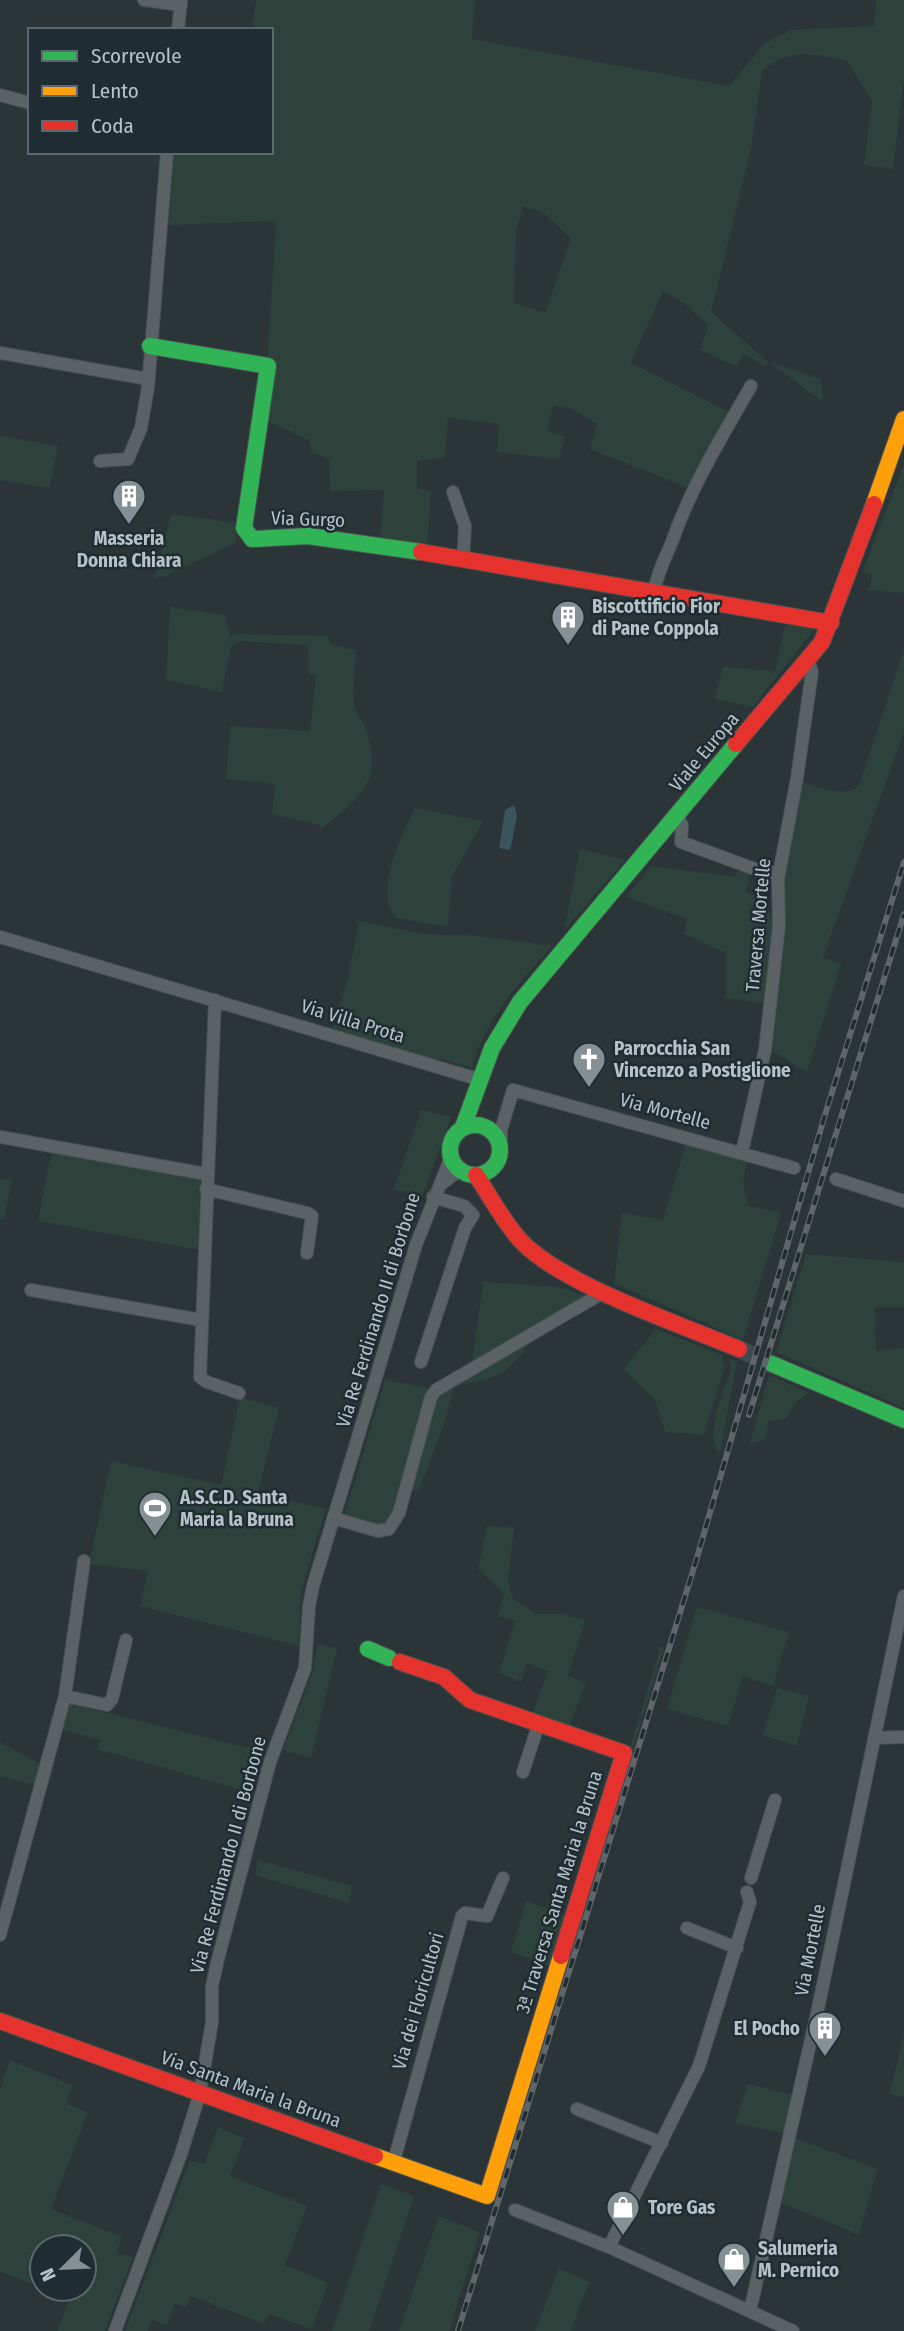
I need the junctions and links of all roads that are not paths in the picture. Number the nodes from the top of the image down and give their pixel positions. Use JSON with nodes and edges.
{"nodes":[{"id":1,"x":144,"y":0,"type":"edge"},
{"id":2,"x":181,"y":3,"type":"edge"},
{"id":3,"x":178,"y":28,"type":"edge"},
{"id":4,"x":0,"y":95,"type":"edge"},
{"id":5,"x":28,"y":102,"type":"edge"},
{"id":6,"x":167,"y":154,"type":"edge"},
{"id":7,"x":150,"y":346,"type":"junction"},
{"id":8,"x":0,"y":353,"type":"edge"},
{"id":9,"x":148,"y":379,"type":"junction"},
{"id":10,"x":751,"y":386,"type":"dead end"},
{"id":11,"x":904,"y":419,"type":"edge"},
{"id":12,"x":100,"y":461,"type":"dead end"},
{"id":13,"x":453,"y":492,"type":"dead end"},
{"id":14,"x":463,"y":561,"type":"junction"},
{"id":15,"x":654,"y":592,"type":"junction"},
{"id":16,"x":831,"y":623,"type":"junction"},
{"id":17,"x":808,"y":660,"type":"junction"},
{"id":18,"x":677,"y":817,"type":"junction"},
{"id":19,"x":779,"y":874,"type":"junction"},
{"id":20,"x":0,"y":937,"type":"edge"},
{"id":21,"x":215,"y":1000,"type":"junction"},
{"id":22,"x":481,"y":1080,"type":"junction"},
{"id":23,"x":504,"y":1118,"type":"junction"},
{"id":24,"x":463,"y":1127,"type":"junction"},
{"id":25,"x":486,"y":1127,"type":"junction"},
{"id":26,"x":0,"y":1138,"type":"edge"},
{"id":27,"x":742,"y":1152,"type":"junction"},
{"id":28,"x":499,"y":1156,"type":"junction"},
{"id":29,"x":450,"y":1157,"type":"junction"},
{"id":30,"x":794,"y":1168,"type":"dead end"},
{"id":31,"x":468,"y":1173,"type":"junction"},
{"id":32,"x":206,"y":1174,"type":"junction"},
{"id":33,"x":836,"y":1179,"type":"dead end"},
{"id":34,"x":206,"y":1189,"type":"junction"},
{"id":35,"x":435,"y":1192,"type":"junction"},
{"id":36,"x":904,"y":1201,"type":"edge"},
{"id":37,"x":509,"y":1224,"type":"junction"},
{"id":38,"x":307,"y":1253,"type":"dead end"},
{"id":39,"x":31,"y":1290,"type":"dead end"},
{"id":40,"x":604,"y":1292,"type":"junction"},
{"id":41,"x":201,"y":1320,"type":"junction"},
{"id":42,"x":739,"y":1349,"type":"tunnel mouth"},
{"id":43,"x":421,"y":1362,"type":"dead end"},
{"id":44,"x":772,"y":1364,"type":"tunnel mouth"},
{"id":45,"x":239,"y":1393,"type":"dead end"},
{"id":46,"x":904,"y":1420,"type":"edge"},
{"id":47,"x":333,"y":1518,"type":"junction"},
{"id":48,"x":84,"y":1561,"type":"dead end"},
{"id":49,"x":904,"y":1596,"type":"edge"},
{"id":50,"x":126,"y":1640,"type":"dead end"},
{"id":51,"x":368,"y":1649,"type":"dead end"},
{"id":52,"x":65,"y":1696,"type":"junction"},
{"id":53,"x":539,"y":1723,"type":"junction"},
{"id":54,"x":904,"y":1737,"type":"edge"},
{"id":55,"x":874,"y":1738,"type":"junction"},
{"id":56,"x":523,"y":1772,"type":"dead end"},
{"id":57,"x":775,"y":1800,"type":"dead end"},
{"id":58,"x":503,"y":1878,"type":"dead end"},
{"id":59,"x":751,"y":1878,"type":"dead end"},
{"id":60,"x":747,"y":1892,"type":"dead end"},
{"id":61,"x":687,"y":1928,"type":"dead end"},
{"id":62,"x":0,"y":1935,"type":"edge"},
{"id":63,"x":737,"y":1948,"type":"junction"},
{"id":64,"x":0,"y":2021,"type":"edge"},
{"id":65,"x":200,"y":2093,"type":"junction"},
{"id":66,"x":578,"y":2109,"type":"dead end"},
{"id":67,"x":663,"y":2143,"type":"junction"},
{"id":68,"x":393,"y":2164,"type":"junction"},
{"id":69,"x":487,"y":2196,"type":"joint"},
{"id":70,"x":515,"y":2210,"type":"dead end"},
{"id":71,"x":609,"y":2247,"type":"junction"},
{"id":72,"x":750,"y":2311,"type":"junction"},
{"id":73,"x":115,"y":2331,"type":"edge"},
{"id":74,"x":793,"y":2331,"type":"edge"}],
"edges":[{"from":1,"to":2,"type":"street"},
{"from":2,"to":3,"type":"street"},
{"from":4,"to":5,"type":"street"},
{"from":6,"to":7,"type":"street"},
{"from":7,"to":9,"type":"street"},
{"from":7,"to":14,"type":"street","name":"Via Gurgo"},
{"from":8,"to":9,"type":"street"},
{"from":9,"to":12,"type":"street"},
{"from":10,"to":15,"type":"street"},
{"from":11,"to":16,"type":"street","name":"Viale Europa"},
{"from":13,"to":14,"type":"street"},
{"from":14,"to":15,"type":"street","name":"Via Gurgo"},
{"from":15,"to":16,"type":"street","name":"Via Gurgo"},
{"from":16,"to":17,"type":"street","name":"Viale Europa"},
{"from":17,"to":18,"type":"street","name":"Viale Europa"},
{"from":17,"to":19,"type":"street","name":"Traversa Mortelle"},
{"from":18,"to":19,"type":"street"},
{"from":18,"to":22,"type":"street","name":"Viale Europa"},
{"from":19,"to":27,"type":"street","name":"Traversa Mortelle"},
{"from":20,"to":21,"type":"street","name":"Via Villa Prota"},
{"from":21,"to":22,"type":"street","name":"Via Villa Prota"},
{"from":21,"to":32,"type":"street"},
{"from":22,"to":24,"type":"street","name":"Viale Europa"},
{"from":22,"to":25,"type":"street","name":"Viale Europa"},
{"from":23,"to":25,"type":"street"},
{"from":23,"to":27,"type":"street","name":"Via Mortelle"},
{"from":23,"to":28,"type":"street","name":"Via Mortelle"},
{"from":24,"to":25,"type":"street"},
{"from":24,"to":29,"type":"street"},
{"from":25,"to":28,"type":"street"},
{"from":26,"to":32,"type":"street"},
{"from":27,"to":30,"type":"street","name":"Via Mortelle"},
{"from":28,"to":31,"type":"street"},
{"from":28,"to":37,"type":"street"},
{"from":29,"to":31,"type":"street"},
{"from":29,"to":35,"type":"street","name":"Via Re Ferdinando II di Borbone"},
{"from":31,"to":35,"type":"street","name":"Via Re Ferdinando II di Borbone"},
{"from":31,"to":37,"type":"street"},
{"from":32,"to":34,"type":"street"},
{"from":33,"to":36,"type":"street"},
{"from":34,"to":38,"type":"street"},
{"from":34,"to":41,"type":"street"},
{"from":35,"to":43,"type":"street"},
{"from":35,"to":47,"type":"street","name":"Via Re Ferdinando II di Borbone"},
{"from":37,"to":40,"type":"street"},
{"from":39,"to":41,"type":"street"},
{"from":40,"to":42,"type":"street"},
{"from":40,"to":47,"type":"street"},
{"from":41,"to":45,"type":"street"},
{"from":44,"to":46,"type":"street"},
{"from":47,"to":65,"type":"street","name":"Via Re Ferdinando II di Borbone"},
{"from":48,"to":52,"type":"street"},
{"from":49,"to":55,"type":"street","name":"Via Mortelle"},
{"from":50,"to":52,"type":"street"},
{"from":51,"to":53,"type":"street","name":"3ª Traversa Santa Maria la Bruna"},
{"from":52,"to":62,"type":"street"},
{"from":53,"to":56,"type":"street"},
{"from":53,"to":69,"type":"street","name":"3ª Traversa Santa Maria la Bruna"},
{"from":54,"to":55,"type":"street"},
{"from":55,"to":72,"type":"street","name":"Via Mortelle"},
{"from":57,"to":59,"type":"street"},
{"from":58,"to":68,"type":"street","name":"Via dei Floricultori"},
{"from":60,"to":63,"type":"street"},
{"from":61,"to":63,"type":"street"},
{"from":63,"to":67,"type":"street"},
{"from":64,"to":65,"type":"street","name":"Via Santa Maria la Bruna"},
{"from":65,"to":68,"type":"street","name":"Via Santa Maria la Bruna"},
{"from":65,"to":73,"type":"street","name":"Via Re Ferdinando II di Borbone"},
{"from":66,"to":67,"type":"street"},
{"from":67,"to":71,"type":"street"},
{"from":68,"to":69,"type":"street","name":"Via Santa Maria la Bruna"},
{"from":70,"to":71,"type":"street"},
{"from":71,"to":72,"type":"street"},
{"from":72,"to":74,"type":"street"}]}
